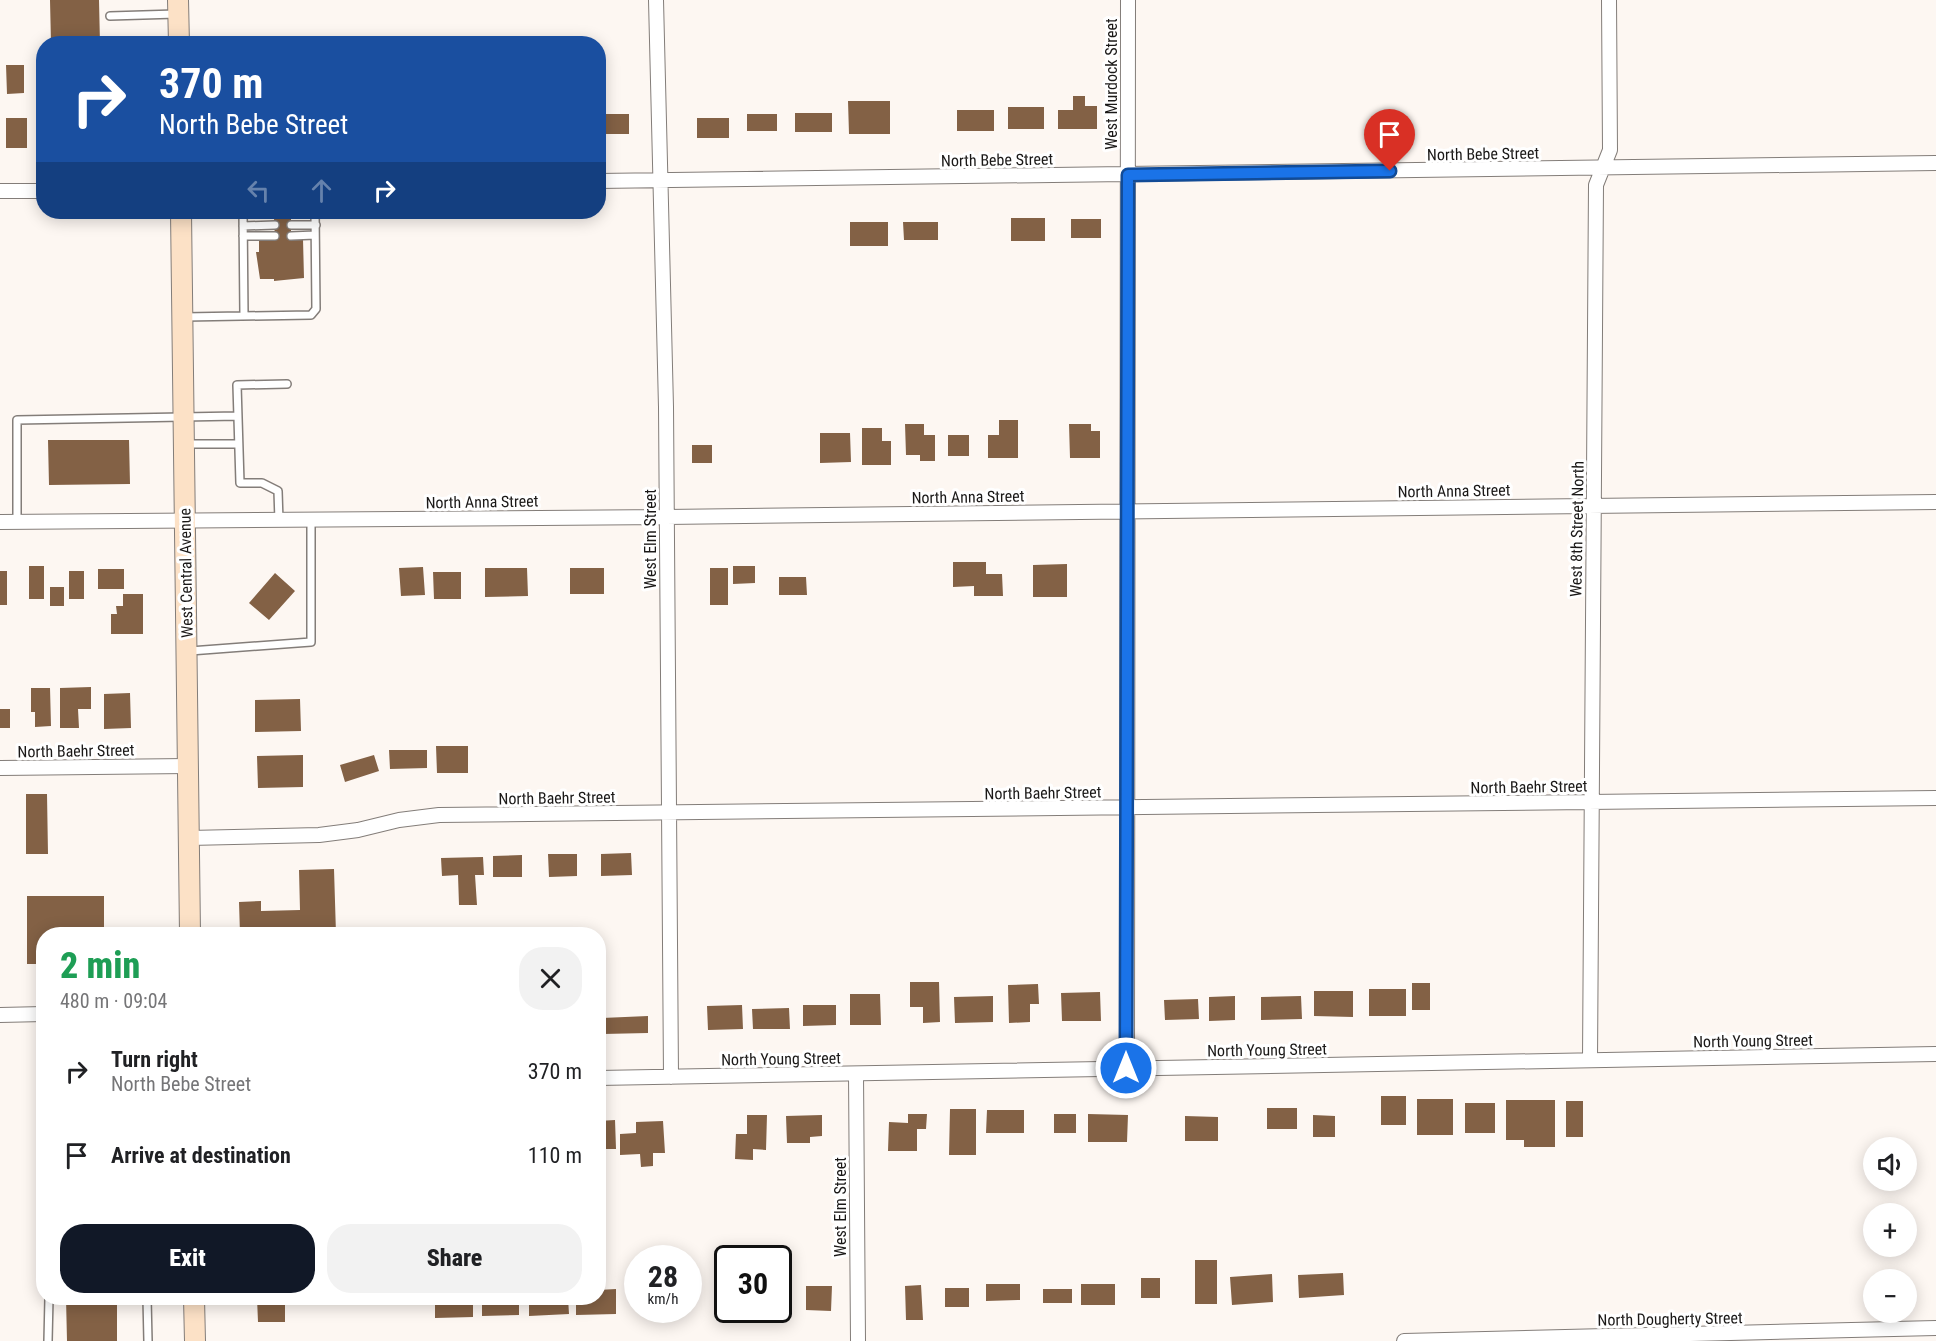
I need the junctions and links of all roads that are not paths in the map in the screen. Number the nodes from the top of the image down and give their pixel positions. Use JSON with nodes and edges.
{"nodes":[{"id":1,"x":656,"y":0,"type":"edge"},
{"id":2,"x":1128,"y":0,"type":"edge"},
{"id":3,"x":1609,"y":0,"type":"edge"},
{"id":4,"x":178,"y":7,"type":"edge"},
{"id":5,"x":110,"y":16,"type":"dead end"},
{"id":6,"x":179,"y":36,"type":"edge"},
{"id":7,"x":1936,"y":164,"type":"edge"},
{"id":8,"x":1604,"y":169,"type":"junction"},
{"id":9,"x":1128,"y":175,"type":"junction"},
{"id":10,"x":606,"y":180,"type":"edge"},
{"id":11,"x":660,"y":180,"type":"junction"},
{"id":12,"x":0,"y":191,"type":"edge"},
{"id":13,"x":36,"y":191,"type":"edge"},
{"id":14,"x":181,"y":219,"type":"edge"},
{"id":15,"x":243,"y":219,"type":"edge"},
{"id":16,"x":316,"y":219,"type":"edge"},
{"id":17,"x":275,"y":225,"type":"dead end"},
{"id":18,"x":291,"y":225,"type":"dead end"},
{"id":19,"x":316,"y":225,"type":"junction"},
{"id":20,"x":243,"y":226,"type":"junction"},
{"id":21,"x":315,"y":235,"type":"junction"},
{"id":22,"x":243,"y":236,"type":"junction"},
{"id":23,"x":275,"y":236,"type":"dead end"},
{"id":24,"x":291,"y":236,"type":"dead end"},
{"id":25,"x":244,"y":316,"type":"junction"},
{"id":26,"x":182,"y":317,"type":"junction"},
{"id":27,"x":287,"y":384,"type":"dead end"},
{"id":28,"x":238,"y":416,"type":"junction"},
{"id":29,"x":184,"y":417,"type":"junction"},
{"id":30,"x":184,"y":444,"type":"junction"},
{"id":31,"x":238,"y":444,"type":"junction"},
{"id":32,"x":1936,"y":502,"type":"edge"},
{"id":33,"x":1594,"y":506,"type":"junction"},
{"id":34,"x":1128,"y":512,"type":"junction"},
{"id":35,"x":666,"y":517,"type":"junction"},
{"id":36,"x":311,"y":520,"type":"junction"},
{"id":37,"x":185,"y":521,"type":"junction"},
{"id":38,"x":279,"y":521,"type":"junction"},
{"id":39,"x":0,"y":522,"type":"edge"},
{"id":40,"x":17,"y":522,"type":"junction"},
{"id":41,"x":187,"y":652,"type":"junction"},
{"id":42,"x":188,"y":766,"type":"junction"},
{"id":43,"x":0,"y":768,"type":"edge"},
{"id":44,"x":1936,"y":798,"type":"edge"},
{"id":45,"x":1591,"y":802,"type":"junction"},
{"id":46,"x":1127,"y":808,"type":"junction"},
{"id":47,"x":669,"y":813,"type":"junction"},
{"id":48,"x":189,"y":838,"type":"junction"},
{"id":49,"x":190,"y":927,"type":"edge"},
{"id":50,"x":36,"y":1014,"type":"edge"},
{"id":51,"x":0,"y":1015,"type":"edge"},
{"id":52,"x":1936,"y":1054,"type":"edge"},
{"id":53,"x":1590,"y":1060,"type":"junction"},
{"id":54,"x":1126,"y":1068,"type":"junction"},
{"id":55,"x":856,"y":1074,"type":"junction"},
{"id":56,"x":671,"y":1077,"type":"junction"},
{"id":57,"x":606,"y":1078,"type":"edge"},
{"id":58,"x":49,"y":1305,"type":"edge"},
{"id":59,"x":147,"y":1305,"type":"edge"},
{"id":60,"x":194,"y":1305,"type":"edge"},
{"id":61,"x":1936,"y":1328,"type":"edge"},
{"id":62,"x":1815,"y":1337,"type":"edge"},
{"id":63,"x":48,"y":1341,"type":"edge"},
{"id":64,"x":148,"y":1341,"type":"edge"},
{"id":65,"x":195,"y":1341,"type":"edge"},
{"id":66,"x":858,"y":1341,"type":"edge"},
{"id":67,"x":1404,"y":1341,"type":"edge"}],
"edges":[{"from":1,"to":11,"type":"street","name":"West Elm Street"},
{"from":2,"to":9,"type":"street","name":"West Murdock Street"},
{"from":3,"to":8,"type":"street","name":"West 8th Street North"},
{"from":4,"to":5,"type":"lane"},
{"from":4,"to":6,"type":"main road"},
{"from":7,"to":8,"type":"street","name":"North Bebe Street"},
{"from":8,"to":9,"type":"street","name":"North Bebe Street"},
{"from":8,"to":33,"type":"street","name":"West 8th Street North"},
{"from":9,"to":11,"type":"street","name":"North Bebe Street"},
{"from":9,"to":34,"type":"street","name":"West Murdock Street"},
{"from":10,"to":11,"type":"street","name":"North Bebe Street"},
{"from":11,"to":35,"type":"street","name":"West Elm Street"},
{"from":12,"to":13,"type":"street"},
{"from":14,"to":26,"type":"main road","name":"West Central Avenue"},
{"from":15,"to":20,"type":"lane"},
{"from":16,"to":19,"type":"lane"},
{"from":17,"to":20,"type":"lane"},
{"from":18,"to":19,"type":"lane"},
{"from":19,"to":21,"type":"lane"},
{"from":20,"to":22,"type":"lane"},
{"from":21,"to":24,"type":"lane"},
{"from":21,"to":25,"type":"lane"},
{"from":22,"to":23,"type":"lane"},
{"from":22,"to":25,"type":"lane"},
{"from":25,"to":26,"type":"lane"},
{"from":26,"to":29,"type":"main road","name":"West Central Avenue"},
{"from":27,"to":28,"type":"lane"},
{"from":28,"to":29,"type":"lane"},
{"from":28,"to":31,"type":"lane"},
{"from":29,"to":30,"type":"main road","name":"West Central Avenue"},
{"from":29,"to":40,"type":"lane"},
{"from":30,"to":31,"type":"lane"},
{"from":30,"to":37,"type":"main road","name":"West Central Avenue"},
{"from":31,"to":38,"type":"lane"},
{"from":32,"to":33,"type":"street","name":"North Anna Street"},
{"from":33,"to":34,"type":"street","name":"North Anna Street"},
{"from":33,"to":45,"type":"street","name":"West 8th Street North"},
{"from":34,"to":35,"type":"street","name":"North Anna Street"},
{"from":34,"to":46,"type":"street","name":"West Murdock Street"},
{"from":35,"to":36,"type":"street","name":"North Anna Street"},
{"from":35,"to":47,"type":"street","name":"West Elm Street"},
{"from":36,"to":38,"type":"street","name":"North Anna Street"},
{"from":36,"to":41,"type":"lane"},
{"from":37,"to":38,"type":"street","name":"North Anna Street"},
{"from":37,"to":40,"type":"street","name":"North Anna Street"},
{"from":37,"to":41,"type":"main road","name":"West Central Avenue"},
{"from":39,"to":40,"type":"street","name":"North Anna Street"},
{"from":41,"to":42,"type":"main road","name":"West Central Avenue"},
{"from":42,"to":43,"type":"street","name":"North Baehr Street"},
{"from":42,"to":48,"type":"main road","name":"West Central Avenue"},
{"from":44,"to":45,"type":"street","name":"North Baehr Street"},
{"from":45,"to":46,"type":"street","name":"North Baehr Street"},
{"from":45,"to":53,"type":"street","name":"West 8th Street North"},
{"from":46,"to":47,"type":"street","name":"North Baehr Street"},
{"from":46,"to":54,"type":"street","name":"West Murdock Street"},
{"from":47,"to":48,"type":"street","name":"North Baehr Street"},
{"from":47,"to":56,"type":"street","name":"West Elm Street"},
{"from":48,"to":49,"type":"main road","name":"West Central Avenue"},
{"from":50,"to":51,"type":"street"},
{"from":52,"to":53,"type":"street","name":"North Young Street"},
{"from":53,"to":54,"type":"street","name":"North Young Street"},
{"from":54,"to":55,"type":"street","name":"North Young Street"},
{"from":55,"to":56,"type":"street","name":"North Young Street"},
{"from":55,"to":66,"type":"street","name":"West Elm Street"},
{"from":56,"to":57,"type":"street","name":"North Young Street"},
{"from":58,"to":63,"type":"lane"},
{"from":59,"to":64,"type":"lane"},
{"from":60,"to":65,"type":"main road"},
{"from":61,"to":62,"type":"street","name":"North Dougherty Street"},
{"from":62,"to":67,"type":"street","name":"North Dougherty Street"}]}
